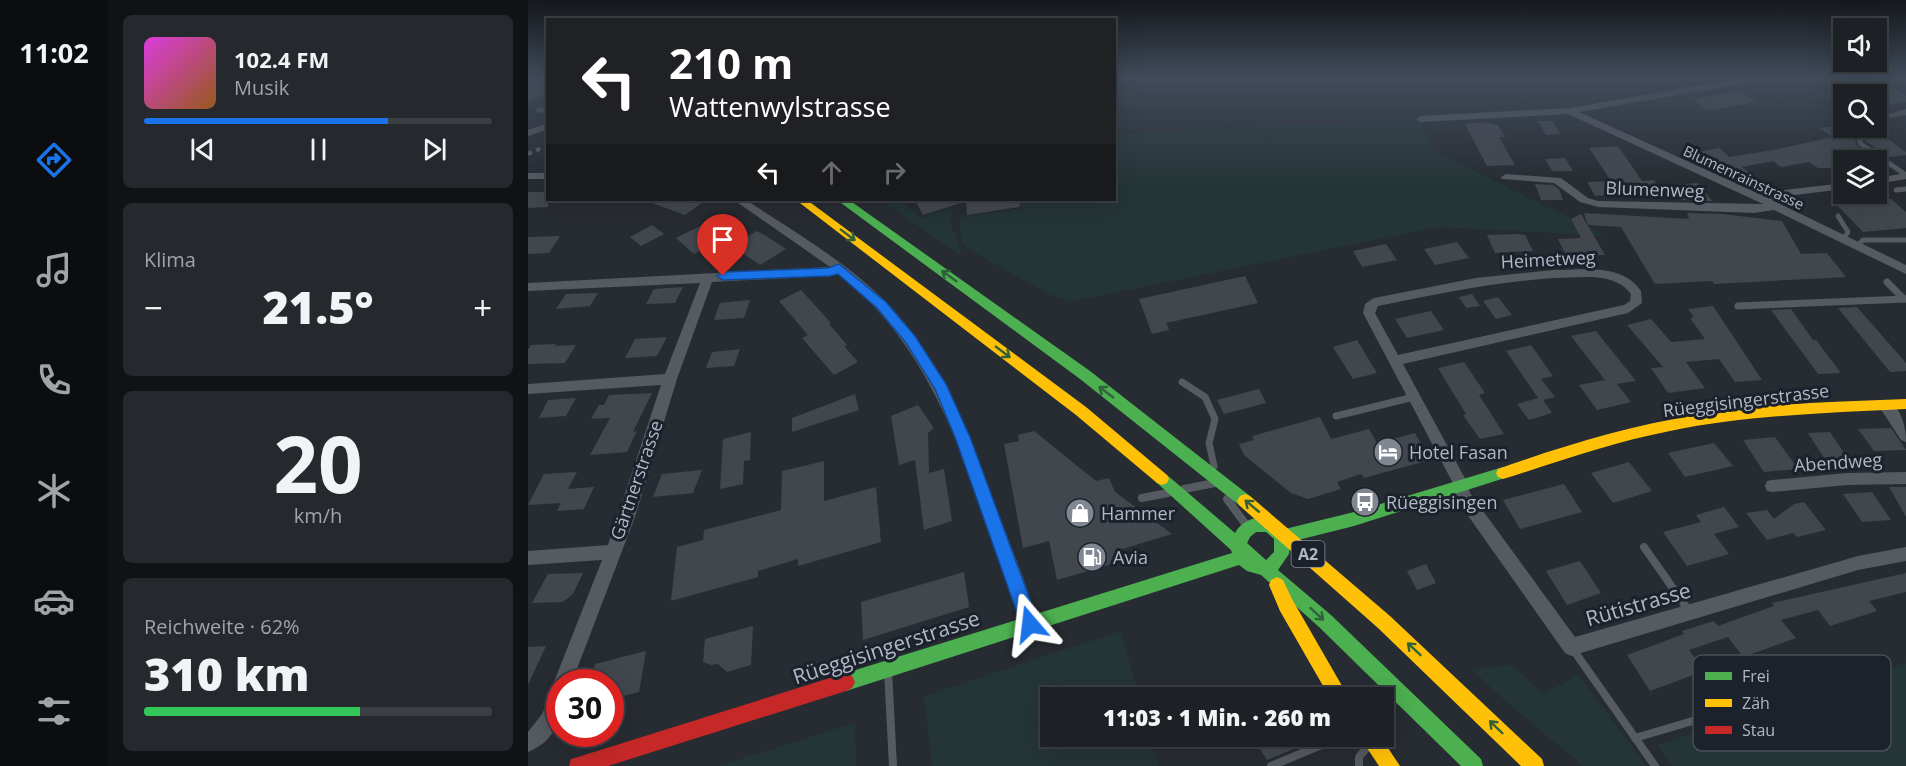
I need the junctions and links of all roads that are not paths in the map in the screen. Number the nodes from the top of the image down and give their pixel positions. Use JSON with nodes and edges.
{"nodes":[{"id":1,"x":1537,"y":113,"type":"edge"},
{"id":2,"x":1573,"y":113,"type":"edge"},
{"id":3,"x":1902,"y":113,"type":"edge"},
{"id":4,"x":1891,"y":115,"type":"dead end"},
{"id":5,"x":1421,"y":119,"type":"dead end"},
{"id":6,"x":546,"y":127,"type":"edge"},
{"id":7,"x":528,"y":133,"type":"edge"},
{"id":8,"x":1859,"y":138,"type":"edge"},
{"id":9,"x":528,"y":176,"type":"edge"},
{"id":10,"x":546,"y":176,"type":"edge"},
{"id":11,"x":1906,"y":176,"type":"edge"},
{"id":12,"x":1506,"y":177,"type":"dead end"},
{"id":13,"x":1887,"y":177,"type":"edge"},
{"id":14,"x":1833,"y":187,"type":"edge"},
{"id":15,"x":1906,"y":189,"type":"edge"},
{"id":16,"x":1896,"y":190,"type":"dead end"},
{"id":17,"x":740,"y":201,"type":"edge"},
{"id":18,"x":802,"y":201,"type":"edge"},
{"id":19,"x":843,"y":201,"type":"edge"},
{"id":20,"x":1770,"y":204,"type":"junction"},
{"id":21,"x":1838,"y":216,"type":"dead end"},
{"id":22,"x":1843,"y":240,"type":"junction"},
{"id":23,"x":1906,"y":240,"type":"edge"},
{"id":24,"x":1857,"y":246,"type":"junction"},
{"id":25,"x":839,"y":268,"type":"junction"},
{"id":26,"x":1906,"y":270,"type":"edge"},
{"id":27,"x":708,"y":277,"type":"junction"},
{"id":28,"x":1887,"y":282,"type":"dead end"},
{"id":29,"x":528,"y":287,"type":"edge"},
{"id":30,"x":1905,"y":299,"type":"edge"},
{"id":31,"x":1738,"y":306,"type":"dead end"},
{"id":32,"x":1395,"y":361,"type":"junction"},
{"id":33,"x":670,"y":379,"type":"junction"},
{"id":34,"x":1182,"y":382,"type":"dead end"},
{"id":35,"x":528,"y":389,"type":"edge"},
{"id":36,"x":1414,"y":397,"type":"junction"},
{"id":37,"x":1906,"y":404,"type":"edge"},
{"id":38,"x":1885,"y":405,"type":"junction"},
{"id":39,"x":1336,"y":416,"type":"dead end"},
{"id":40,"x":1906,"y":436,"type":"edge"},
{"id":41,"x":1906,"y":478,"type":"edge"},
{"id":42,"x":1217,"y":482,"type":"junction"},
{"id":43,"x":1772,"y":486,"type":"dead end"},
{"id":44,"x":1462,"y":487,"type":"junction"},
{"id":45,"x":1142,"y":498,"type":"dead end"},
{"id":46,"x":1248,"y":528,"type":"junction"},
{"id":47,"x":1282,"y":537,"type":"junction"},
{"id":48,"x":1644,"y":547,"type":"dead end"},
{"id":49,"x":611,"y":552,"type":"junction"},
{"id":50,"x":1906,"y":554,"type":"edge"},
{"id":51,"x":1242,"y":557,"type":"junction"},
{"id":52,"x":528,"y":558,"type":"edge"},
{"id":53,"x":1270,"y":565,"type":"junction"},
{"id":54,"x":1690,"y":612,"type":"junction"},
{"id":55,"x":1030,"y":624,"type":"junction"},
{"id":56,"x":1571,"y":647,"type":"junction"},
{"id":57,"x":568,"y":669,"type":"edge"},
{"id":58,"x":888,"y":669,"type":"junction"},
{"id":59,"x":1334,"y":687,"type":"edge"},
{"id":60,"x":1693,"y":721,"type":"edge"},
{"id":61,"x":546,"y":726,"type":"edge"},
{"id":62,"x":1635,"y":738,"type":"junction"},
{"id":63,"x":528,"y":743,"type":"edge"},
{"id":64,"x":1317,"y":747,"type":"edge"},
{"id":65,"x":1364,"y":747,"type":"edge"},
{"id":66,"x":1376,"y":747,"type":"edge"},
{"id":67,"x":578,"y":766,"type":"edge"},
{"id":68,"x":893,"y":766,"type":"edge"},
{"id":69,"x":1271,"y":766,"type":"edge"},
{"id":70,"x":1359,"y":766,"type":"edge"},
{"id":71,"x":1391,"y":766,"type":"edge"},
{"id":72,"x":1474,"y":766,"type":"edge"},
{"id":73,"x":1535,"y":766,"type":"edge"},
{"id":74,"x":1655,"y":766,"type":"edge"}],
"edges":[{"from":1,"to":5,"type":"street"},
{"from":2,"to":20,"type":"street","name":"Blumenrainstrasse"},
{"from":3,"to":4,"type":"street"},
{"from":6,"to":7,"type":"street"},
{"from":8,"to":11,"type":"lane"},
{"from":9,"to":10,"type":"street"},
{"from":11,"to":13,"type":"street"},
{"from":12,"to":20,"type":"street","name":"Blumenweg"},
{"from":14,"to":20,"type":"street","name":"Blumenweg"},
{"from":15,"to":16,"type":"lane"},
{"from":17,"to":25,"type":"street"},
{"from":18,"to":72,"type":"main road","number":"A2","one_way":true},
{"from":73,"to":19,"type":"main road","number":"A2","one_way":true},
{"from":20,"to":22,"type":"street","name":"Blumenrainstrasse"},
{"from":21,"to":22,"type":"lane"},
{"from":22,"to":24,"type":"street","name":"Blumenrainstrasse"},
{"from":23,"to":24,"type":"lane"},
{"from":24,"to":26,"type":"street","name":"Blumenrainstrasse"},
{"from":25,"to":27,"type":"street"},
{"from":25,"to":55,"type":"street"},
{"from":27,"to":29,"type":"street"},
{"from":27,"to":33,"type":"street","name":"Gärtnerstrasse"},
{"from":28,"to":30,"type":"lane"},
{"from":30,"to":31,"type":"lane"},
{"from":32,"to":32,"type":"street","name":"Heimetweg"},
{"from":32,"to":36,"type":"street","name":"Heimetweg"},
{"from":33,"to":35,"type":"street"},
{"from":33,"to":49,"type":"street","name":"Gärtnerstrasse"},
{"from":34,"to":42,"type":"lane"},
{"from":36,"to":39,"type":"lane"},
{"from":36,"to":44,"type":"street","name":"Heimetweg"},
{"from":37,"to":38,"type":"main road","name":"Rüeggisingerstrasse"},
{"from":38,"to":40,"type":"street"},
{"from":38,"to":44,"type":"main road","name":"Rüeggisingerstrasse"},
{"from":41,"to":43,"type":"street","name":"Abendweg"},
{"from":42,"to":45,"type":"lane"},
{"from":42,"to":46,"type":"lane"},
{"from":44,"to":47,"type":"main road","name":"Rüeggisingerstrasse"},
{"from":44,"to":56,"type":"street","name":"Rütistrasse"},
{"from":46,"to":47,"type":"main road"},
{"from":46,"to":51,"type":"main road"},
{"from":47,"to":53,"type":"main road"},
{"from":48,"to":54,"type":"lane"},
{"from":49,"to":52,"type":"street"},
{"from":49,"to":57,"type":"street","name":"Gärtnerstrasse"},
{"from":50,"to":54,"type":"street","name":"Rütistrasse"},
{"from":51,"to":53,"type":"main road"},
{"from":51,"to":55,"type":"main road","name":"Rüeggisingerstrasse"},
{"from":53,"to":59,"type":"main road"},
{"from":54,"to":56,"type":"street","name":"Rütistrasse"},
{"from":55,"to":58,"type":"main road","name":"Rüeggisingerstrasse"},
{"from":56,"to":62,"type":"lane"},
{"from":58,"to":67,"type":"main road","name":"Rüeggisingerstrasse"},
{"from":58,"to":68,"type":"lane"},
{"from":60,"to":62,"type":"lane"},
{"from":61,"to":63,"type":"street"},
{"from":62,"to":74,"type":"lane"},
{"from":64,"to":69,"type":"lane"},
{"from":65,"to":70,"type":"lane"},
{"from":66,"to":71,"type":"main road"}]}
